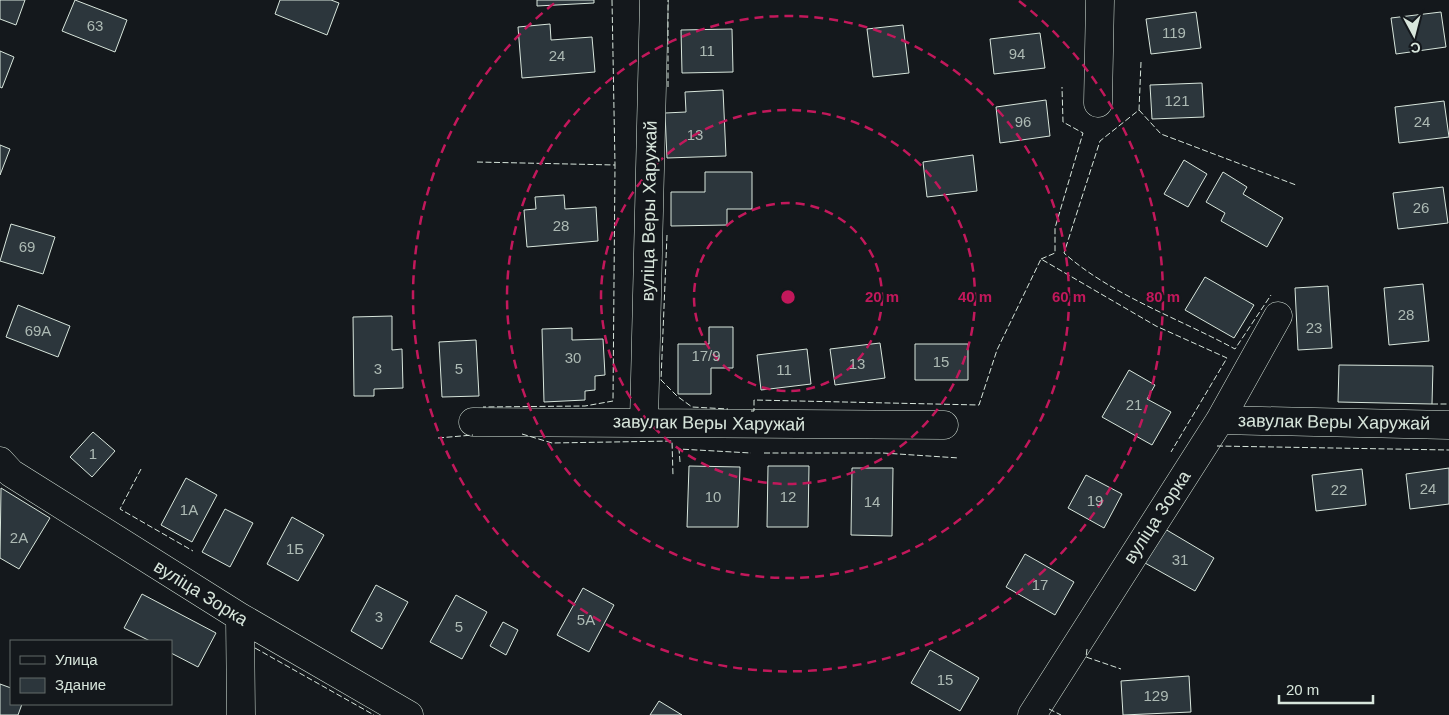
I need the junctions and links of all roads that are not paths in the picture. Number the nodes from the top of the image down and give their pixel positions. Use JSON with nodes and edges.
{"nodes":[{"id":1,"x":654,"y":0,"type":"edge"},
{"id":2,"x":1100,"y":0,"type":"edge"},
{"id":3,"x":1098,"y":103,"type":"dead end"},
{"id":4,"x":1278,"y":316,"type":"dead end"},
{"id":5,"x":1220,"y":420,"type":"junction"},
{"id":6,"x":473,"y":422,"type":"dead end"},
{"id":7,"x":644,"y":422,"type":"junction"},
{"id":8,"x":944,"y":425,"type":"dead end"},
{"id":9,"x":1449,"y":425,"type":"edge"},
{"id":10,"x":0,"y":461,"type":"edge"},
{"id":11,"x":240,"y":617,"type":"junction"},
{"id":12,"x":240,"y":715,"type":"edge"},
{"id":13,"x":409,"y":715,"type":"edge"},
{"id":14,"x":1032,"y":715,"type":"edge"}],
"edges":[{"from":1,"to":7,"type":"street","name":"вуліца Веры Харужай"},
{"from":2,"to":3,"type":"street"},
{"from":4,"to":5,"type":"street","name":"вуліца Зорка"},
{"from":5,"to":9,"type":"street","name":"завулак Веры Харужай"},
{"from":5,"to":14,"type":"street","name":"вуліца Зорка"},
{"from":6,"to":7,"type":"street","name":"завулак Веры Харужай"},
{"from":7,"to":8,"type":"street","name":"завулак Веры Харужай"},
{"from":10,"to":11,"type":"street","name":"вуліца Зорка"},
{"from":11,"to":12,"type":"street"},
{"from":11,"to":13,"type":"street","name":"вуліца Зорка"}]}
